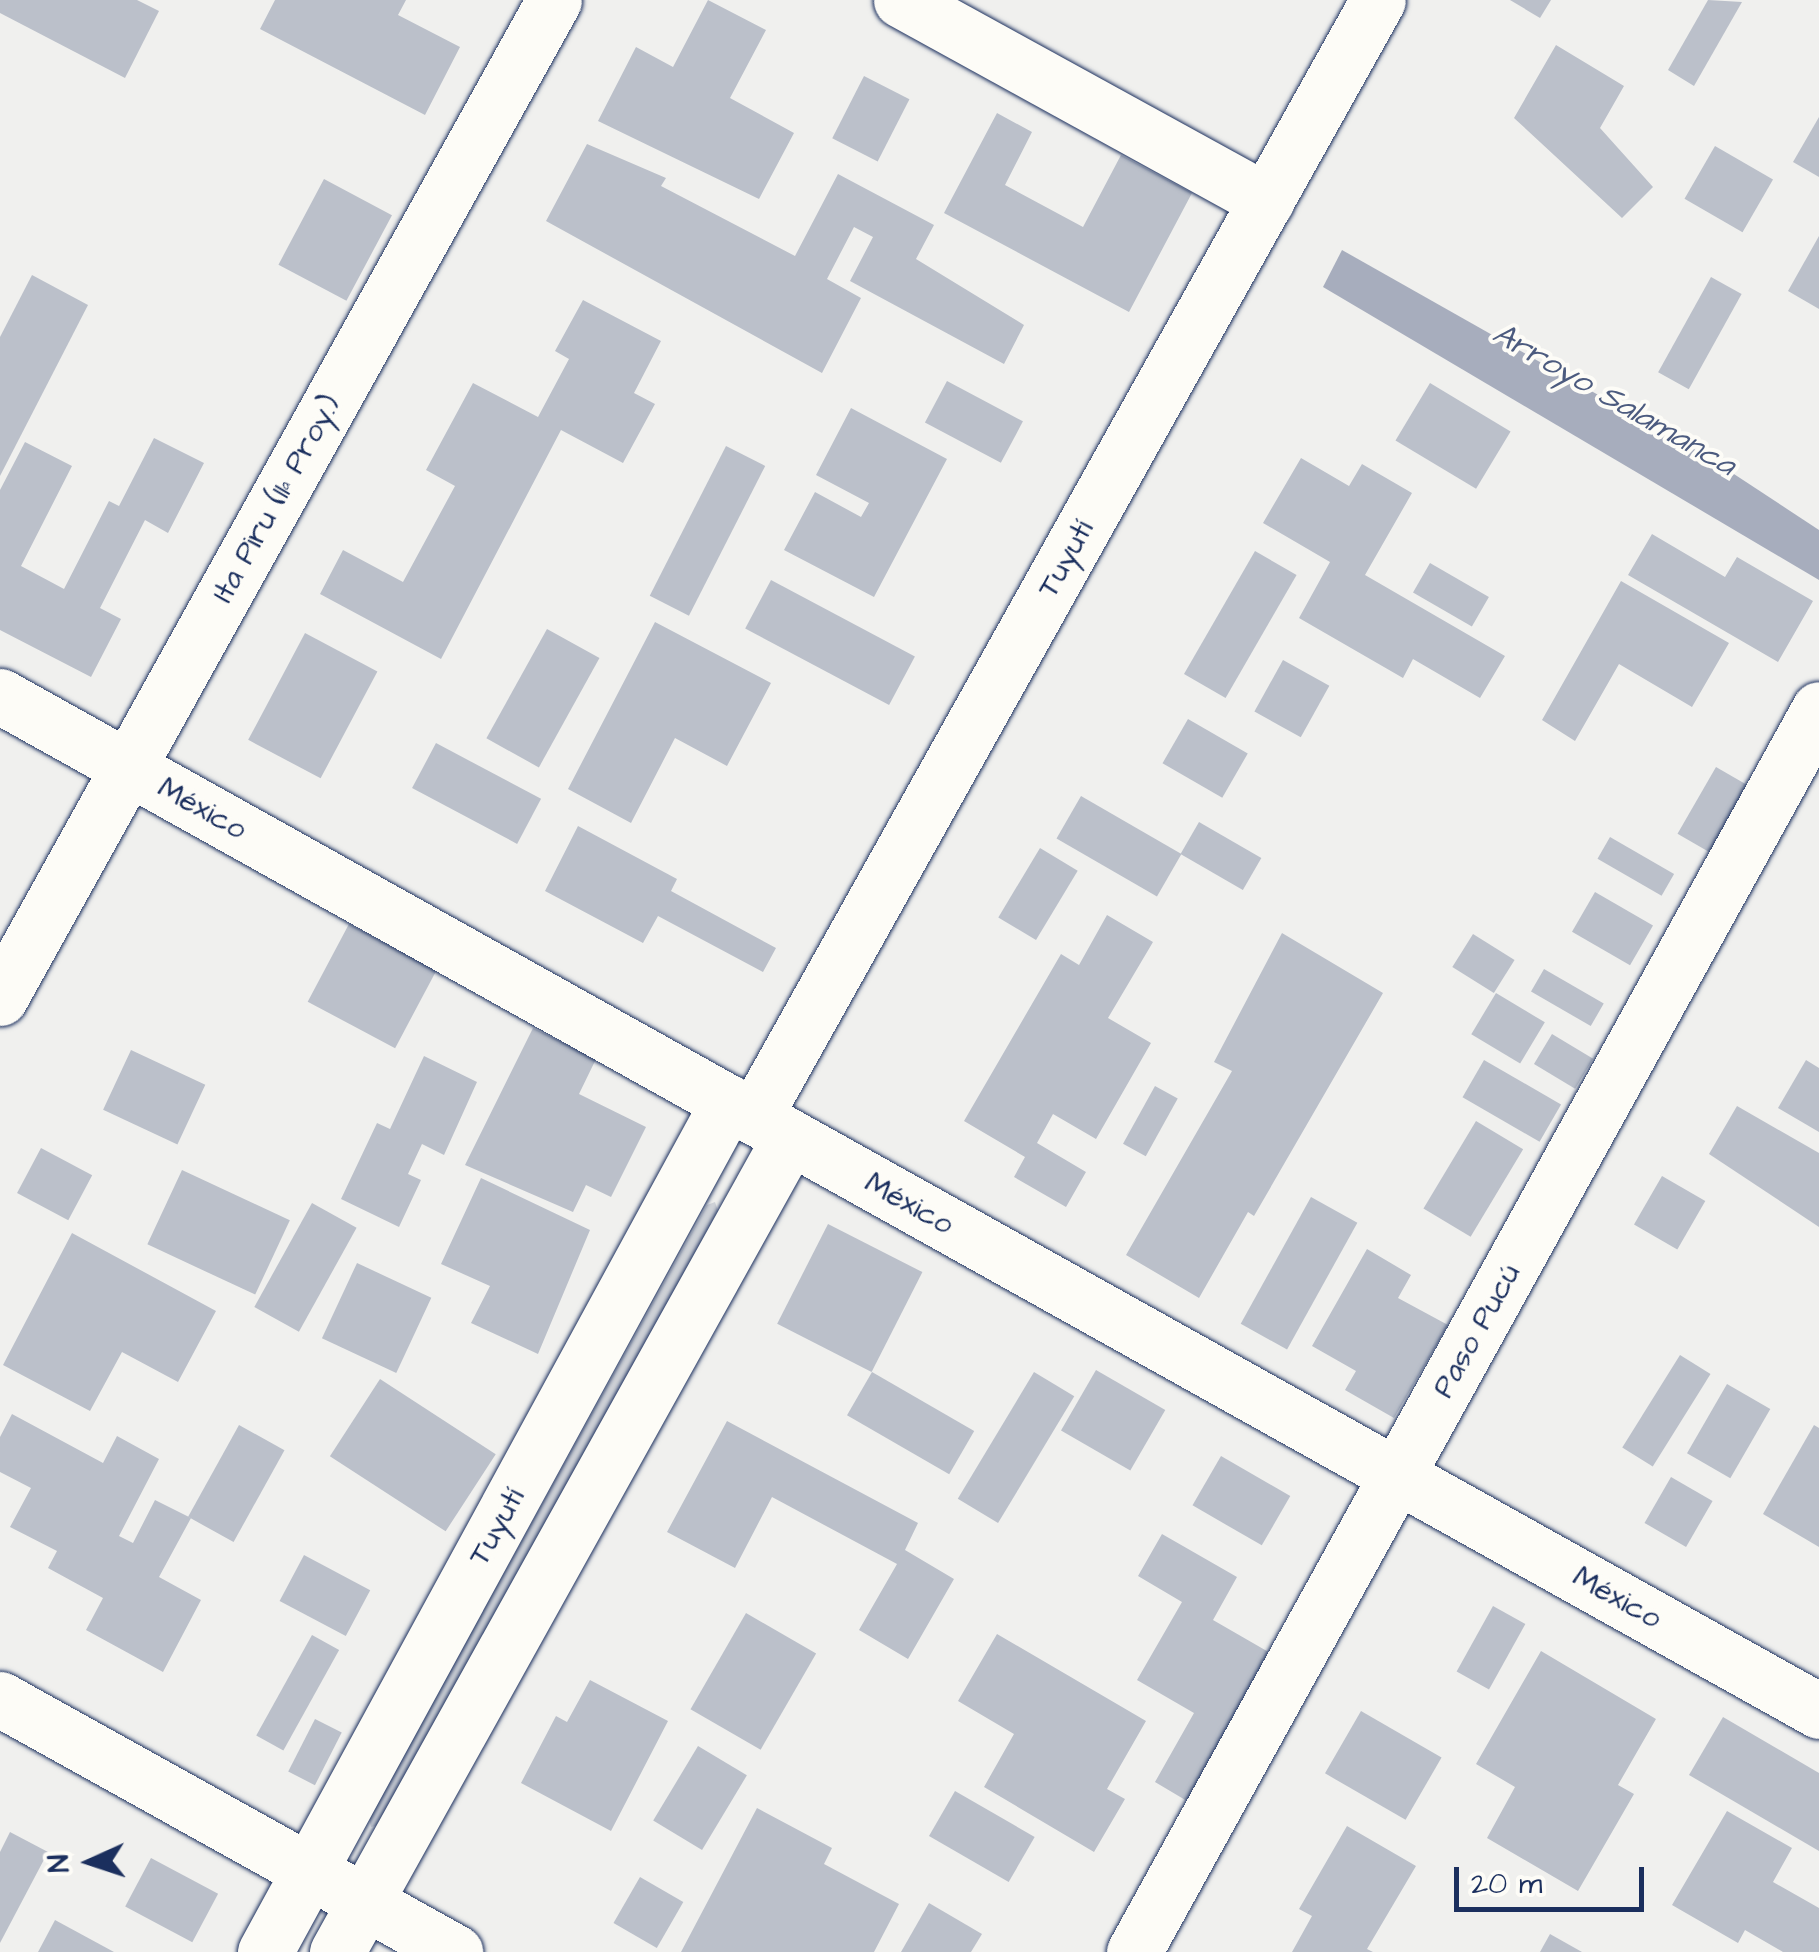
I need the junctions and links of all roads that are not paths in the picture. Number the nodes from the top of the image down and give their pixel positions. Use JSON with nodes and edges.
{"nodes":[{"id":1,"x":554,"y":0,"type":"edge"},
{"id":2,"x":901,"y":0,"type":"edge"},
{"id":3,"x":1378,"y":0,"type":"edge"},
{"id":4,"x":1266,"y":201,"type":"junction"},
{"id":5,"x":0,"y":696,"type":"edge"},
{"id":6,"x":1819,"y":709,"type":"edge"},
{"id":7,"x":128,"y":768,"type":"junction"},
{"id":8,"x":0,"y":998,"type":"edge"},
{"id":9,"x":757,"y":1119,"type":"junction"},
{"id":10,"x":1397,"y":1475,"type":"junction"},
{"id":11,"x":0,"y":1698,"type":"edge"},
{"id":12,"x":1819,"y":1712,"type":"edge"},
{"id":13,"x":310,"y":1872,"type":"junction"},
{"id":14,"x":365,"y":1902,"type":"junction"},
{"id":15,"x":266,"y":1952,"type":"edge"},
{"id":16,"x":337,"y":1952,"type":"edge"},
{"id":17,"x":455,"y":1952,"type":"edge"},
{"id":18,"x":1134,"y":1952,"type":"edge"}],
"edges":[{"from":1,"to":7,"type":"street","name":"Ita Piru (11ª Proy.)"},
{"from":2,"to":4,"type":"street"},
{"from":3,"to":4,"type":"street","name":"Tuyutí"},
{"from":4,"to":9,"type":"street","name":"Tuyutí"},
{"from":5,"to":7,"type":"street","name":"México"},
{"from":6,"to":10,"type":"street","name":"Paso Pucú"},
{"from":7,"to":8,"type":"street","name":"Ita Piru (11ª Proy.)"},
{"from":7,"to":9,"type":"street","name":"México"},
{"from":9,"to":10,"type":"street","name":"México"},
{"from":9,"to":13,"type":"street","name":"Tuyutí"},
{"from":9,"to":14,"type":"street","name":"Tuyutí"},
{"from":10,"to":12,"type":"street","name":"México"},
{"from":10,"to":18,"type":"street","name":"Paso Pucú"},
{"from":11,"to":13,"type":"street"},
{"from":13,"to":14,"type":"street"},
{"from":13,"to":15,"type":"street","name":"Tuyutí"},
{"from":14,"to":16,"type":"street","name":"Tuyutí"},
{"from":14,"to":17,"type":"street"}]}
